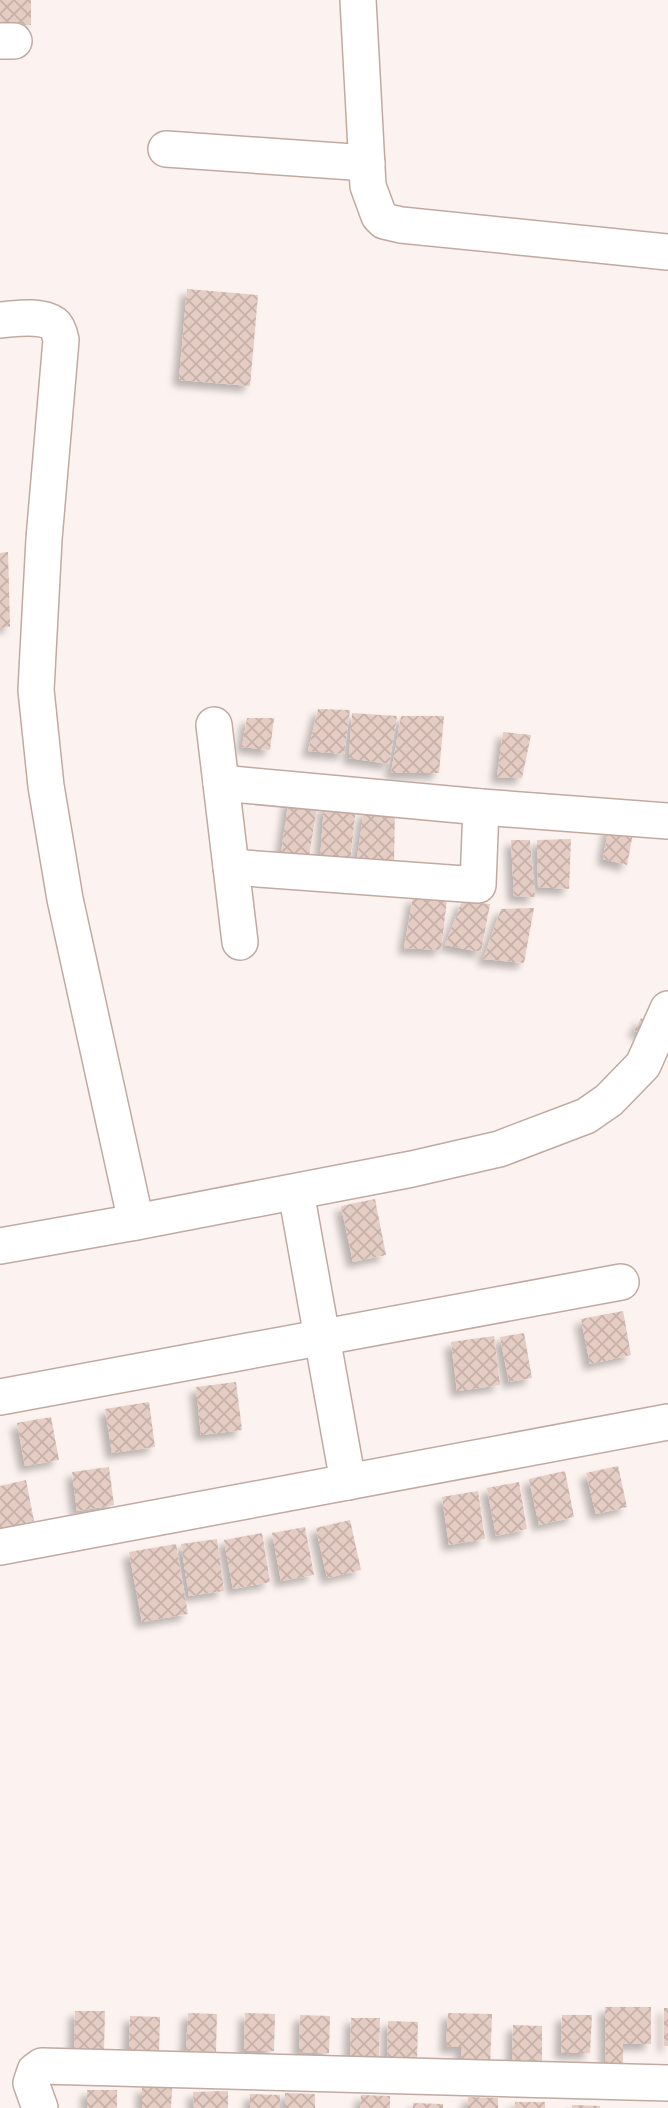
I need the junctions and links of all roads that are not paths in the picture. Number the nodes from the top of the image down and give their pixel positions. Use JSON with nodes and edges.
{"nodes":[{"id":1,"x":358,"y":0,"type":"edge"},
{"id":2,"x":166,"y":149,"type":"dead end"},
{"id":3,"x":367,"y":163,"type":"junction"},
{"id":4,"x":668,"y":252,"type":"edge"},
{"id":5,"x":0,"y":320,"type":"edge"},
{"id":6,"x":214,"y":725,"type":"dead end"},
{"id":7,"x":221,"y":783,"type":"junction"},
{"id":8,"x":481,"y":807,"type":"junction"},
{"id":9,"x":668,"y":821,"type":"edge"},
{"id":10,"x":232,"y":867,"type":"junction"},
{"id":11,"x":240,"y":942,"type":"dead end"},
{"id":12,"x":668,"y":1009,"type":"edge"},
{"id":13,"x":296,"y":1192,"type":"junction"},
{"id":14,"x":136,"y":1222,"type":"junction"},
{"id":15,"x":0,"y":1246,"type":"edge"},
{"id":16,"x":621,"y":1282,"type":"dead end"},
{"id":17,"x":322,"y":1337,"type":"junction"},
{"id":18,"x":0,"y":1397,"type":"edge"},
{"id":19,"x":668,"y":1422,"type":"edge"},
{"id":20,"x":348,"y":1482,"type":"junction"},
{"id":21,"x":0,"y":1547,"type":"edge"},
{"id":22,"x":668,"y":2083,"type":"edge"},
{"id":23,"x":40,"y":2108,"type":"edge"}],
"edges":[{"from":1,"to":3,"type":"street"},
{"from":2,"to":3,"type":"street"},
{"from":3,"to":4,"type":"street"},
{"from":5,"to":14,"type":"street"},
{"from":6,"to":7,"type":"street"},
{"from":7,"to":8,"type":"street"},
{"from":7,"to":10,"type":"street"},
{"from":8,"to":9,"type":"street"},
{"from":8,"to":10,"type":"street"},
{"from":10,"to":11,"type":"street"},
{"from":12,"to":13,"type":"street"},
{"from":13,"to":14,"type":"street"},
{"from":13,"to":17,"type":"street"},
{"from":14,"to":15,"type":"street"},
{"from":16,"to":17,"type":"street"},
{"from":17,"to":18,"type":"street"},
{"from":17,"to":20,"type":"street"},
{"from":19,"to":20,"type":"street"},
{"from":20,"to":21,"type":"street"},
{"from":22,"to":23,"type":"street"}]}
